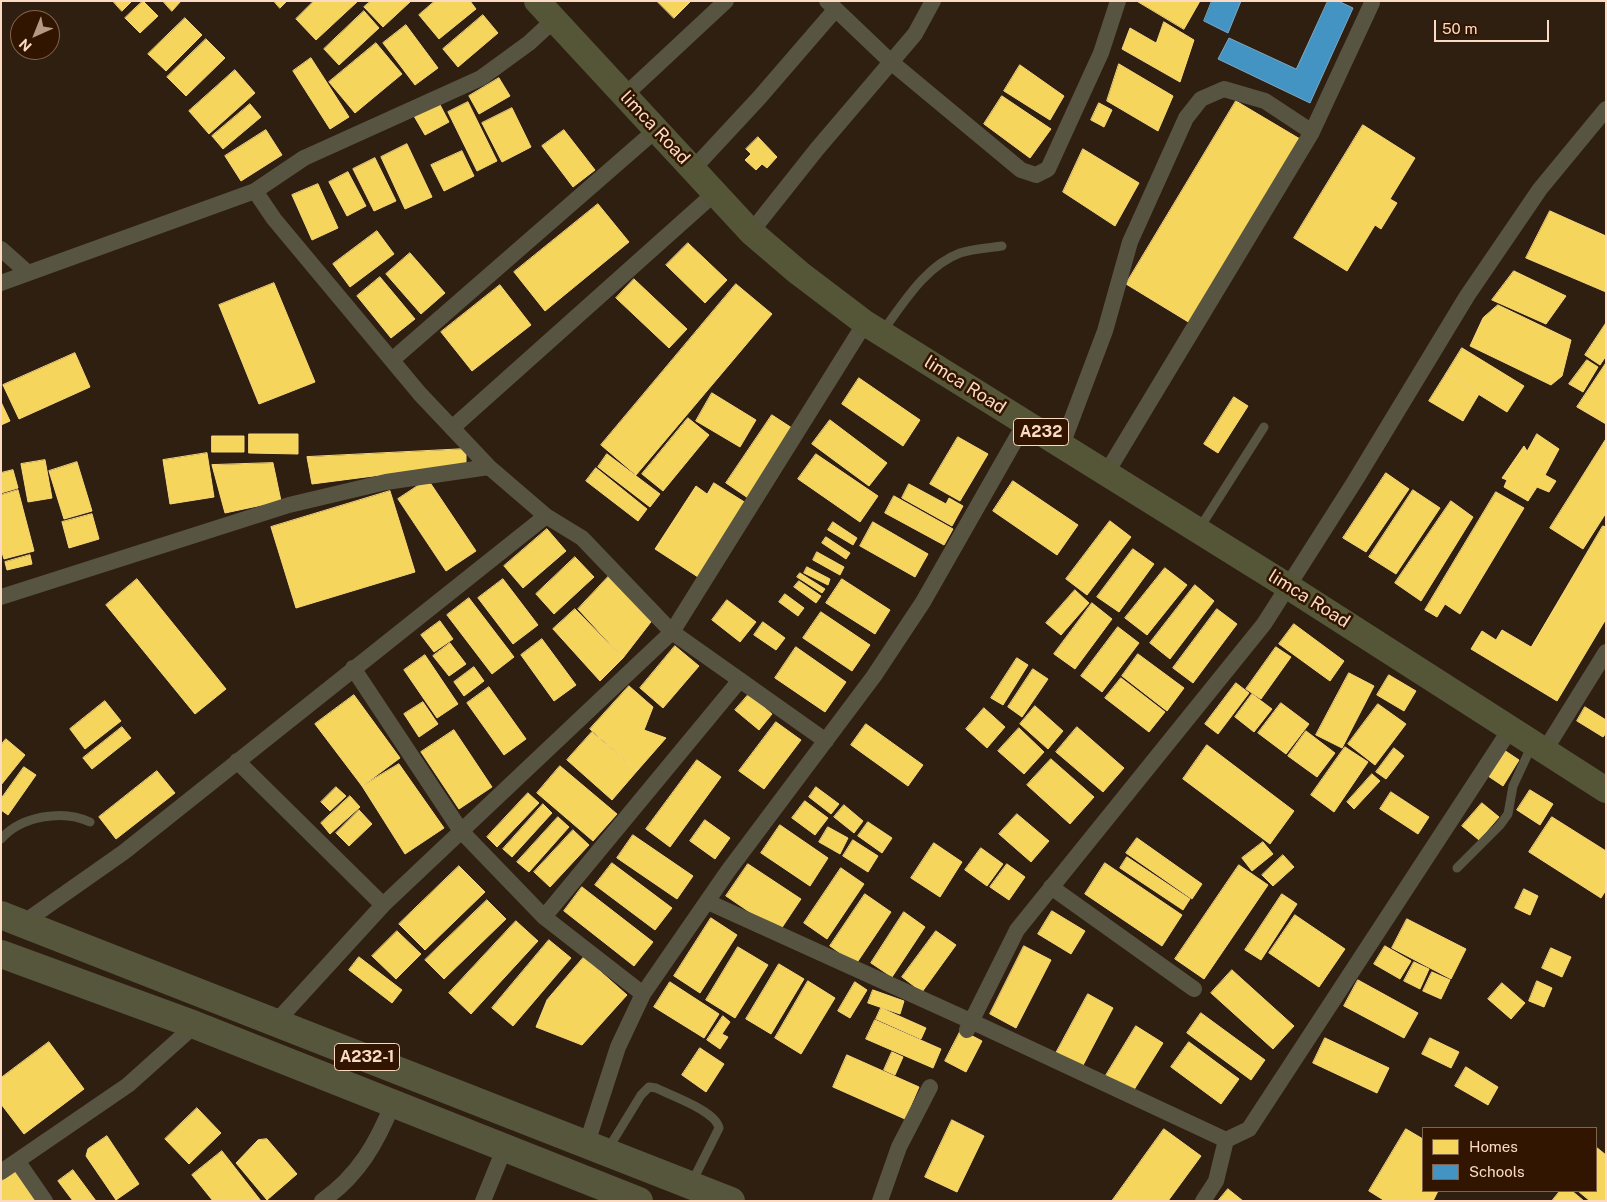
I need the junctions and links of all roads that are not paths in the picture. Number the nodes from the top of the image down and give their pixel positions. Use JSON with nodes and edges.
{"nodes":[{"id":1,"x":726,"y":1,"type":"edge"},
{"id":2,"x":933,"y":1,"type":"edge"},
{"id":3,"x":1118,"y":1,"type":"edge"},
{"id":4,"x":1372,"y":3,"type":"dead end"},
{"id":5,"x":831,"y":6,"type":"edge"},
{"id":6,"x":546,"y":10,"type":"edge"},
{"id":7,"x":891,"y":62,"type":"junction"},
{"id":8,"x":624,"y":96,"type":"junction"},
{"id":9,"x":1606,"y":108,"type":"edge"},
{"id":10,"x":657,"y":129,"type":"junction"},
{"id":11,"x":1312,"y":132,"type":"junction"},
{"id":12,"x":693,"y":169,"type":"junction"},
{"id":13,"x":255,"y":191,"type":"junction"},
{"id":14,"x":715,"y":193,"type":"junction"},
{"id":15,"x":751,"y":232,"type":"junction"},
{"id":16,"x":1002,"y":246,"type":"dead end"},
{"id":17,"x":1,"y":249,"type":"edge"},
{"id":18,"x":28,"y":273,"type":"junction"},
{"id":19,"x":1,"y":283,"type":"edge"},
{"id":20,"x":874,"y":328,"type":"junction"},
{"id":21,"x":392,"y":360,"type":"junction"},
{"id":22,"x":1026,"y":423,"type":"junction"},
{"id":23,"x":1264,"y":427,"type":"dead end"},
{"id":24,"x":452,"y":428,"type":"junction"},
{"id":25,"x":1062,"y":445,"type":"junction"},
{"id":26,"x":488,"y":467,"type":"junction"},
{"id":27,"x":1107,"y":472,"type":"junction"},
{"id":28,"x":546,"y":516,"type":"junction"},
{"id":29,"x":1199,"y":530,"type":"junction"},
{"id":30,"x":1289,"y":587,"type":"junction"},
{"id":31,"x":1,"y":597,"type":"edge"},
{"id":32,"x":672,"y":632,"type":"junction"},
{"id":33,"x":1606,"y":652,"type":"edge"},
{"id":34,"x":353,"y":668,"type":"junction"},
{"id":35,"x":740,"y":680,"type":"junction"},
{"id":36,"x":1511,"y":728,"type":"junction"},
{"id":37,"x":826,"y":741,"type":"junction"},
{"id":38,"x":1539,"y":747,"type":"junction"},
{"id":39,"x":237,"y":760,"type":"junction"},
{"id":40,"x":1606,"y":790,"type":"edge"},
{"id":41,"x":90,"y":822,"type":"dead end"},
{"id":42,"x":461,"y":831,"type":"junction"},
{"id":43,"x":1,"y":839,"type":"edge"},
{"id":44,"x":1458,"y":868,"type":"dead end"},
{"id":45,"x":1051,"y":887,"type":"junction"},
{"id":46,"x":708,"y":902,"type":"junction"},
{"id":47,"x":383,"y":905,"type":"junction"},
{"id":48,"x":544,"y":917,"type":"junction"},
{"id":49,"x":12,"y":919,"type":"edge"},
{"id":50,"x":1,"y":954,"type":"edge"},
{"id":51,"x":1194,"y":989,"type":"dead end"},
{"id":52,"x":643,"y":994,"type":"junction"},
{"id":53,"x":276,"y":1022,"type":"junction"},
{"id":54,"x":194,"y":1025,"type":"junction"},
{"id":55,"x":969,"y":1026,"type":"junction"},
{"id":56,"x":930,"y":1087,"type":"dead end"},
{"id":57,"x":393,"y":1103,"type":"junction"},
{"id":58,"x":1226,"y":1140,"type":"junction"},
{"id":59,"x":505,"y":1147,"type":"junction"},
{"id":60,"x":597,"y":1147,"type":"junction"},
{"id":61,"x":18,"y":1162,"type":"junction"},
{"id":62,"x":1,"y":1172,"type":"edge"},
{"id":63,"x":691,"y":1184,"type":"junction"},
{"id":64,"x":45,"y":1201,"type":"edge"},
{"id":65,"x":322,"y":1201,"type":"edge"},
{"id":66,"x":483,"y":1201,"type":"edge"},
{"id":67,"x":639,"y":1201,"type":"edge"},
{"id":68,"x":731,"y":1201,"type":"edge"},
{"id":69,"x":880,"y":1201,"type":"edge"},
{"id":70,"x":1203,"y":1201,"type":"edge"}],
"edges":[{"from":1,"to":8,"type":"street"},
{"from":2,"to":7,"type":"street"},
{"from":3,"to":7,"type":"street"},
{"from":4,"to":11,"type":"street"},
{"from":5,"to":7,"type":"street"},
{"from":5,"to":12,"type":"street"},
{"from":6,"to":8,"type":"main road","name":"limca Road","number":"A232"},
{"from":6,"to":13,"type":"street"},
{"from":7,"to":15,"type":"street"},
{"from":8,"to":10,"type":"main road","name":"limca Road","number":"A232"},
{"from":9,"to":30,"type":"street"},
{"from":10,"to":12,"type":"main road","name":"limca Road","number":"A232"},
{"from":10,"to":21,"type":"street"},
{"from":11,"to":25,"type":"street"},
{"from":11,"to":27,"type":"street"},
{"from":12,"to":14,"type":"main road","name":"limca Road","number":"A232"},
{"from":13,"to":18,"type":"street"},
{"from":13,"to":21,"type":"street"},
{"from":14,"to":15,"type":"main road","name":"limca Road","number":"A232"},
{"from":14,"to":24,"type":"street"},
{"from":15,"to":20,"type":"main road","name":"limca Road","number":"A232"},
{"from":16,"to":20,"type":"lane"},
{"from":17,"to":18,"type":"street"},
{"from":18,"to":19,"type":"street"},
{"from":20,"to":22,"type":"main road","name":"limca Road","number":"A232"},
{"from":20,"to":32,"type":"street"},
{"from":21,"to":24,"type":"street"},
{"from":22,"to":25,"type":"main road","name":"limca Road","number":"A232"},
{"from":22,"to":37,"type":"street"},
{"from":23,"to":29,"type":"lane"},
{"from":24,"to":26,"type":"street"},
{"from":25,"to":27,"type":"main road","name":"limca Road","number":"A232"},
{"from":26,"to":28,"type":"street"},
{"from":26,"to":31,"type":"street"},
{"from":27,"to":29,"type":"main road","name":"limca Road","number":"A232"},
{"from":28,"to":32,"type":"street"},
{"from":28,"to":34,"type":"street"},
{"from":29,"to":30,"type":"main road","name":"limca Road","number":"A232"},
{"from":30,"to":36,"type":"main road","name":"limca Road","number":"A232"},
{"from":30,"to":45,"type":"street"},
{"from":32,"to":35,"type":"street"},
{"from":32,"to":42,"type":"street"},
{"from":33,"to":38,"type":"street"},
{"from":34,"to":39,"type":"street"},
{"from":34,"to":42,"type":"street"},
{"from":35,"to":37,"type":"street"},
{"from":35,"to":48,"type":"street"},
{"from":36,"to":38,"type":"main road","name":"limca Road","number":"A232"},
{"from":36,"to":58,"type":"street"},
{"from":37,"to":46,"type":"street"},
{"from":38,"to":40,"type":"main road","name":"limca Road","number":"A232"},
{"from":38,"to":44,"type":"lane"},
{"from":39,"to":47,"type":"street"},
{"from":39,"to":49,"type":"street"},
{"from":41,"to":43,"type":"lane"},
{"from":42,"to":47,"type":"street"},
{"from":42,"to":48,"type":"street"},
{"from":45,"to":51,"type":"street"},
{"from":45,"to":55,"type":"street"},
{"from":46,"to":52,"type":"street"},
{"from":46,"to":55,"type":"street"},
{"from":47,"to":53,"type":"street"},
{"from":48,"to":52,"type":"street"},
{"from":49,"to":53,"type":"highway","number":"A232-1"},
{"from":50,"to":54,"type":"highway","number":"A232-1"},
{"from":52,"to":60,"type":"street"},
{"from":53,"to":60,"type":"highway","number":"A232-1"},
{"from":54,"to":57,"type":"highway","number":"A232-1"},
{"from":54,"to":61,"type":"street"},
{"from":55,"to":58,"type":"street"},
{"from":56,"to":69,"type":"street"},
{"from":57,"to":59,"type":"highway","number":"A232-1"},
{"from":57,"to":65,"type":"street"},
{"from":58,"to":70,"type":"street"},
{"from":59,"to":66,"type":"street"},
{"from":59,"to":67,"type":"highway","number":"A232-1"},
{"from":60,"to":63,"type":"highway","number":"A232-1"},
{"from":60,"to":63,"type":"lane"},
{"from":61,"to":62,"type":"street"},
{"from":61,"to":64,"type":"street"},
{"from":63,"to":68,"type":"highway","number":"A232-1"}]}
